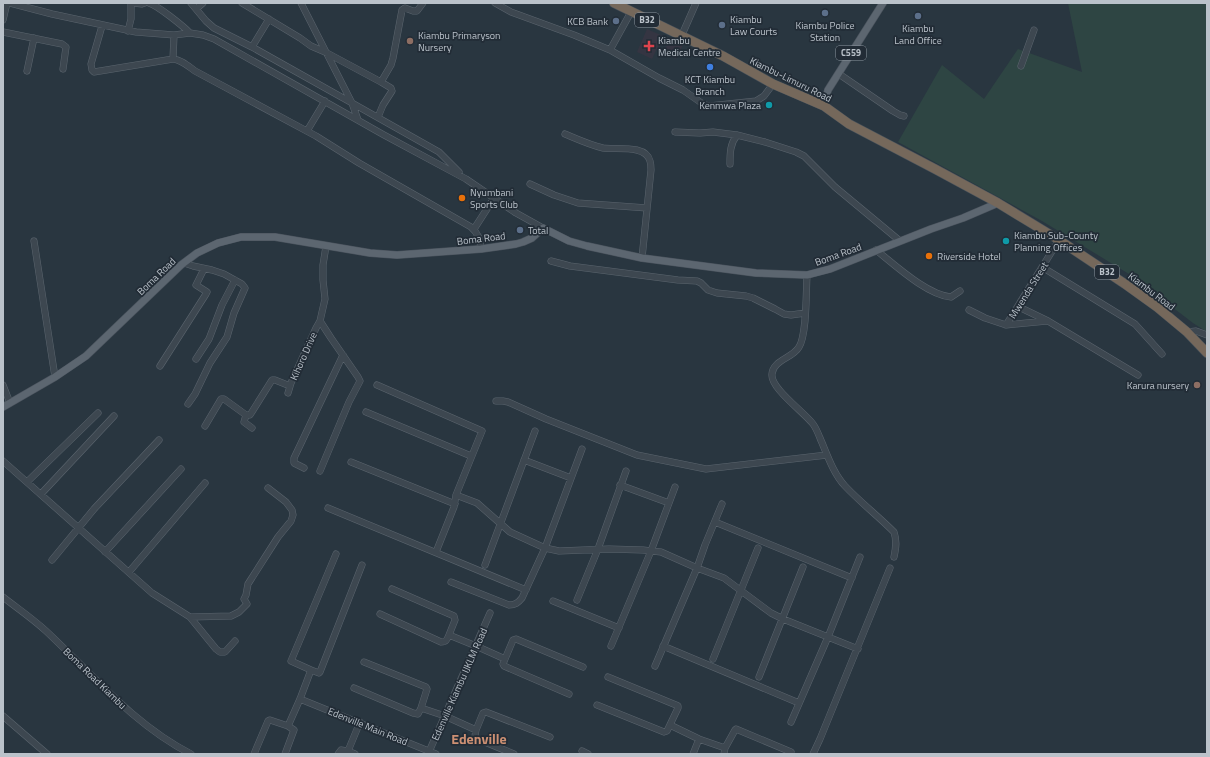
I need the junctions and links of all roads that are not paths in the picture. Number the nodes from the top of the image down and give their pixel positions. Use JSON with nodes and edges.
{"nodes":[{"id":1,"x":7,"y":3,"type":"edge"},
{"id":2,"x":10,"y":3,"type":"edge"},
{"id":3,"x":132,"y":3,"type":"edge"},
{"id":4,"x":145,"y":3,"type":"edge"},
{"id":5,"x":149,"y":3,"type":"edge"},
{"id":6,"x":190,"y":3,"type":"edge"},
{"id":7,"x":203,"y":3,"type":"edge"},
{"id":8,"x":242,"y":3,"type":"edge"},
{"id":9,"x":301,"y":3,"type":"edge"},
{"id":10,"x":423,"y":3,"type":"edge"},
{"id":11,"x":495,"y":3,"type":"edge"},
{"id":12,"x":614,"y":3,"type":"edge"},
{"id":13,"x":696,"y":3,"type":"edge"},
{"id":14,"x":883,"y":3,"type":"edge"},
{"id":15,"x":27,"y":5,"type":"edge"},
{"id":16,"x":196,"y":9,"type":"junction"},
{"id":17,"x":631,"y":12,"type":"junction"},
{"id":18,"x":269,"y":19,"type":"junction"},
{"id":19,"x":3,"y":20,"type":"edge"},
{"id":20,"x":102,"y":26,"type":"junction"},
{"id":21,"x":214,"y":28,"type":"junction"},
{"id":22,"x":1034,"y":30,"type":"dead end"},
{"id":23,"x":128,"y":31,"type":"junction"},
{"id":24,"x":3,"y":32,"type":"edge"},
{"id":25,"x":190,"y":33,"type":"junction"},
{"id":26,"x":174,"y":35,"type":"junction"},
{"id":27,"x":210,"y":37,"type":"junction"},
{"id":28,"x":681,"y":37,"type":"junction"},
{"id":29,"x":34,"y":38,"type":"junction"},
{"id":30,"x":252,"y":47,"type":"junction"},
{"id":31,"x":610,"y":50,"type":"junction"},
{"id":32,"x":325,"y":52,"type":"junction"},
{"id":33,"x":173,"y":59,"type":"junction"},
{"id":34,"x":1021,"y":66,"type":"dead end"},
{"id":35,"x":63,"y":69,"type":"dead end"},
{"id":36,"x":27,"y":71,"type":"dead end"},
{"id":37,"x":839,"y":74,"type":"junction"},
{"id":38,"x":381,"y":82,"type":"junction"},
{"id":39,"x":773,"y":84,"type":"junction"},
{"id":40,"x":325,"y":101,"type":"junction"},
{"id":41,"x":352,"y":103,"type":"junction"},
{"id":42,"x":824,"y":106,"type":"junction"},
{"id":43,"x":904,"y":116,"type":"dead end"},
{"id":44,"x":378,"y":117,"type":"junction"},
{"id":45,"x":358,"y":120,"type":"junction"},
{"id":46,"x":390,"y":124,"type":"junction"},
{"id":47,"x":307,"y":131,"type":"junction"},
{"id":48,"x":675,"y":132,"type":"dead end"},
{"id":49,"x":565,"y":134,"type":"dead end"},
{"id":50,"x":384,"y":135,"type":"junction"},
{"id":51,"x":737,"y":135,"type":"junction"},
{"id":52,"x":730,"y":164,"type":"dead end"},
{"id":53,"x":466,"y":178,"type":"junction"},
{"id":54,"x":530,"y":184,"type":"dead end"},
{"id":55,"x":494,"y":198,"type":"junction"},
{"id":56,"x":998,"y":203,"type":"junction"},
{"id":57,"x":647,"y":208,"type":"junction"},
{"id":58,"x":543,"y":228,"type":"junction"},
{"id":59,"x":474,"y":229,"type":"junction"},
{"id":60,"x":1058,"y":240,"type":"junction"},
{"id":61,"x":34,"y":241,"type":"dead end"},
{"id":62,"x":900,"y":241,"type":"junction"},
{"id":63,"x":326,"y":246,"type":"junction"},
{"id":64,"x":481,"y":249,"type":"junction"},
{"id":65,"x":876,"y":250,"type":"junction"},
{"id":66,"x":642,"y":258,"type":"junction"},
{"id":67,"x":551,"y":261,"type":"dead end"},
{"id":68,"x":184,"y":263,"type":"junction"},
{"id":69,"x":1042,"y":267,"type":"junction"},
{"id":70,"x":204,"y":269,"type":"junction"},
{"id":71,"x":807,"y":275,"type":"junction"},
{"id":72,"x":235,"y":280,"type":"junction"},
{"id":73,"x":960,"y":291,"type":"dead end"},
{"id":74,"x":1019,"y":307,"type":"junction"},
{"id":75,"x":968,"y":310,"type":"dead end"},
{"id":76,"x":805,"y":313,"type":"junction"},
{"id":77,"x":320,"y":321,"type":"junction"},
{"id":78,"x":1048,"y":321,"type":"junction"},
{"id":79,"x":1006,"y":325,"type":"junction"},
{"id":80,"x":1187,"y":332,"type":"junction"},
{"id":81,"x":1207,"y":335,"type":"edge"},
{"id":82,"x":1207,"y":353,"type":"edge"},
{"id":83,"x":1162,"y":354,"type":"dead end"},
{"id":84,"x":343,"y":355,"type":"junction"},
{"id":85,"x":196,"y":360,"type":"dead end"},
{"id":86,"x":160,"y":366,"type":"dead end"},
{"id":87,"x":1138,"y":375,"type":"dead end"},
{"id":88,"x":55,"y":377,"type":"junction"},
{"id":89,"x":3,"y":385,"type":"edge"},
{"id":90,"x":377,"y":386,"type":"dead end"},
{"id":91,"x":496,"y":401,"type":"dead end"},
{"id":92,"x":188,"y":404,"type":"dead end"},
{"id":93,"x":6,"y":405,"type":"edge"},
{"id":94,"x":366,"y":412,"type":"dead end"},
{"id":95,"x":98,"y":413,"type":"dead end"},
{"id":96,"x":246,"y":415,"type":"junction"},
{"id":97,"x":114,"y":416,"type":"dead end"},
{"id":98,"x":205,"y":426,"type":"dead end"},
{"id":99,"x":252,"y":428,"type":"dead end"},
{"id":100,"x":535,"y":431,"type":"dead end"},
{"id":101,"x":159,"y":440,"type":"dead end"},
{"id":102,"x":582,"y":449,"type":"dead end"},
{"id":103,"x":827,"y":455,"type":"junction"},
{"id":104,"x":471,"y":456,"type":"junction"},
{"id":105,"x":524,"y":460,"type":"junction"},
{"id":106,"x":3,"y":461,"type":"edge"},
{"id":107,"x":351,"y":462,"type":"dead end"},
{"id":108,"x":304,"y":468,"type":"dead end"},
{"id":109,"x":181,"y":469,"type":"dead end"},
{"id":110,"x":320,"y":471,"type":"dead end"},
{"id":111,"x":626,"y":471,"type":"dead end"},
{"id":112,"x":571,"y":478,"type":"junction"},
{"id":113,"x":27,"y":482,"type":"junction"},
{"id":114,"x":205,"y":483,"type":"dead end"},
{"id":115,"x":620,"y":485,"type":"junction"},
{"id":116,"x":675,"y":487,"type":"dead end"},
{"id":117,"x":268,"y":488,"type":"dead end"},
{"id":118,"x":41,"y":494,"type":"junction"},
{"id":119,"x":456,"y":495,"type":"junction"},
{"id":120,"x":668,"y":503,"type":"junction"},
{"id":121,"x":454,"y":504,"type":"junction"},
{"id":122,"x":722,"y":504,"type":"dead end"},
{"id":123,"x":328,"y":508,"type":"dead end"},
{"id":124,"x":715,"y":522,"type":"junction"},
{"id":125,"x":500,"y":524,"type":"junction"},
{"id":126,"x":78,"y":527,"type":"junction"},
{"id":127,"x":545,"y":548,"type":"junction"},
{"id":128,"x":758,"y":548,"type":"dead end"},
{"id":129,"x":598,"y":549,"type":"junction"},
{"id":130,"x":651,"y":551,"type":"junction"},
{"id":131,"x":105,"y":552,"type":"junction"},
{"id":132,"x":436,"y":552,"type":"junction"},
{"id":133,"x":336,"y":554,"type":"dead end"},
{"id":134,"x":860,"y":557,"type":"dead end"},
{"id":135,"x":894,"y":557,"type":"dead end"},
{"id":136,"x":52,"y":560,"type":"dead end"},
{"id":137,"x":485,"y":564,"type":"dead end"},
{"id":138,"x":362,"y":565,"type":"dead end"},
{"id":139,"x":803,"y":567,"type":"dead end"},
{"id":140,"x":697,"y":568,"type":"junction"},
{"id":141,"x":890,"y":568,"type":"dead end"},
{"id":142,"x":129,"y":572,"type":"junction"},
{"id":143,"x":852,"y":578,"type":"junction"},
{"id":144,"x":451,"y":582,"type":"dead end"},
{"id":145,"x":392,"y":589,"type":"dead end"},
{"id":146,"x":526,"y":590,"type":"junction"},
{"id":147,"x":741,"y":590,"type":"junction"},
{"id":148,"x":3,"y":597,"type":"edge"},
{"id":149,"x":577,"y":600,"type":"dead end"},
{"id":150,"x":553,"y":601,"type":"dead end"},
{"id":151,"x":490,"y":613,"type":"dead end"},
{"id":152,"x":380,"y":614,"type":"dead end"},
{"id":153,"x":190,"y":617,"type":"junction"},
{"id":154,"x":783,"y":619,"type":"junction"},
{"id":155,"x":619,"y":628,"type":"junction"},
{"id":156,"x":449,"y":636,"type":"junction"},
{"id":157,"x":828,"y":637,"type":"junction"},
{"id":158,"x":235,"y":641,"type":"dead end"},
{"id":159,"x":476,"y":646,"type":"junction"},
{"id":160,"x":611,"y":646,"type":"dead end"},
{"id":161,"x":663,"y":646,"type":"junction"},
{"id":162,"x":857,"y":650,"type":"junction"},
{"id":163,"x":505,"y":659,"type":"junction"},
{"id":164,"x":713,"y":659,"type":"dead end"},
{"id":165,"x":364,"y":662,"type":"dead end"},
{"id":166,"x":655,"y":666,"type":"dead end"},
{"id":167,"x":583,"y":667,"type":"dead end"},
{"id":168,"x":311,"y":670,"type":"junction"},
{"id":169,"x":608,"y":677,"type":"dead end"},
{"id":170,"x":759,"y":677,"type":"dead end"},
{"id":171,"x":354,"y":688,"type":"dead end"},
{"id":172,"x":569,"y":694,"type":"dead end"},
{"id":173,"x":300,"y":699,"type":"junction"},
{"id":174,"x":799,"y":703,"type":"junction"},
{"id":175,"x":597,"y":705,"type":"dead end"},
{"id":176,"x":421,"y":708,"type":"junction"},
{"id":177,"x":3,"y":716,"type":"edge"},
{"id":178,"x":445,"y":716,"type":"junction"},
{"id":179,"x":360,"y":722,"type":"junction"},
{"id":180,"x":792,"y":722,"type":"dead end"},
{"id":181,"x":670,"y":725,"type":"junction"},
{"id":182,"x":288,"y":726,"type":"junction"},
{"id":183,"x":476,"y":730,"type":"junction"},
{"id":184,"x":550,"y":737,"type":"dead end"},
{"id":185,"x":699,"y":739,"type":"junction"},
{"id":186,"x":348,"y":751,"type":"junction"},
{"id":187,"x":582,"y":751,"type":"dead end"},
{"id":188,"x":725,"y":751,"type":"edge"},
{"id":189,"x":791,"y":752,"type":"dead end"},
{"id":190,"x":428,"y":753,"type":"edge"},
{"id":191,"x":47,"y":754,"type":"edge"},
{"id":192,"x":191,"y":754,"type":"edge"},
{"id":193,"x":254,"y":754,"type":"edge"},
{"id":194,"x":285,"y":754,"type":"edge"},
{"id":195,"x":338,"y":754,"type":"edge"},
{"id":196,"x":355,"y":754,"type":"edge"},
{"id":197,"x":436,"y":754,"type":"edge"},
{"id":198,"x":514,"y":754,"type":"edge"},
{"id":199,"x":588,"y":754,"type":"edge"},
{"id":200,"x":693,"y":754,"type":"edge"},
{"id":201,"x":813,"y":754,"type":"edge"}],
"edges":[{"from":1,"to":19,"type":"street"},
{"from":2,"to":15,"type":"street"},
{"from":3,"to":4,"type":"street"},
{"from":3,"to":23,"type":"street"},
{"from":5,"to":25,"type":"street"},
{"from":6,"to":16,"type":"street"},
{"from":7,"to":16,"type":"street"},
{"from":8,"to":18,"type":"street"},
{"from":9,"to":32,"type":"street"},
{"from":10,"to":38,"type":"street"},
{"from":11,"to":31,"type":"street"},
{"from":12,"to":17,"type":"highway","name":"Kiambu-Limuru Road","number":"B32"},
{"from":13,"to":28,"type":"street"},
{"from":14,"to":37,"type":"main road","number":"C559"},
{"from":15,"to":20,"type":"street"},
{"from":16,"to":21,"type":"street"},
{"from":17,"to":28,"type":"highway","name":"Kiambu-Limuru Road","number":"B32"},
{"from":17,"to":31,"type":"street"},
{"from":18,"to":30,"type":"street"},
{"from":18,"to":32,"type":"street"},
{"from":20,"to":23,"type":"street"},
{"from":20,"to":33,"type":"street"},
{"from":21,"to":27,"type":"street"},
{"from":21,"to":30,"type":"street"},
{"from":22,"to":34,"type":"street"},
{"from":23,"to":26,"type":"street"},
{"from":24,"to":29,"type":"street"},
{"from":25,"to":26,"type":"street"},
{"from":25,"to":27,"type":"street"},
{"from":26,"to":33,"type":"street"},
{"from":27,"to":40,"type":"street"},
{"from":28,"to":39,"type":"highway","name":"Kiambu-Limuru Road","number":"B32"},
{"from":29,"to":35,"type":"street"},
{"from":29,"to":36,"type":"street"},
{"from":30,"to":41,"type":"street"},
{"from":31,"to":39,"type":"street"},
{"from":32,"to":38,"type":"street"},
{"from":32,"to":41,"type":"street"},
{"from":33,"to":47,"type":"street"},
{"from":37,"to":42,"type":"main road","number":"C559"},
{"from":37,"to":43,"type":"street"},
{"from":38,"to":44,"type":"street"},
{"from":39,"to":42,"type":"highway","name":"Kiambu-Limuru Road","number":"B32"},
{"from":40,"to":45,"type":"street"},
{"from":40,"to":47,"type":"street"},
{"from":41,"to":44,"type":"street"},
{"from":41,"to":45,"type":"street"},
{"from":42,"to":56,"type":"highway","name":"Kiambu-Limuru Road","number":"B32"},
{"from":44,"to":46,"type":"street"},
{"from":45,"to":50,"type":"street"},
{"from":46,"to":50,"type":"street"},
{"from":46,"to":53,"type":"street"},
{"from":47,"to":59,"type":"street"},
{"from":48,"to":51,"type":"street"},
{"from":49,"to":57,"type":"street"},
{"from":50,"to":53,"type":"street"},
{"from":51,"to":52,"type":"street"},
{"from":51,"to":62,"type":"street"},
{"from":53,"to":55,"type":"street"},
{"from":54,"to":57,"type":"street"},
{"from":55,"to":58,"type":"street"},
{"from":55,"to":59,"type":"street"},
{"from":56,"to":60,"type":"highway","name":"Kiambu Road","number":"B32"},
{"from":56,"to":62,"type":"main road","name":"Boma Road"},
{"from":57,"to":66,"type":"street"},
{"from":58,"to":64,"type":"main road","name":"Boma Road"},
{"from":58,"to":66,"type":"main road","name":"Boma Road"},
{"from":59,"to":64,"type":"street"},
{"from":60,"to":69,"type":"street","name":"Mwenda Street"},
{"from":60,"to":80,"type":"highway","name":"Kiambu Road","number":"B32"},
{"from":61,"to":88,"type":"street"},
{"from":62,"to":65,"type":"main road","name":"Boma Road"},
{"from":63,"to":64,"type":"main road","name":"Boma Road"},
{"from":63,"to":68,"type":"main road","name":"Boma Road"},
{"from":63,"to":77,"type":"street","name":"Kihoro Drive"},
{"from":65,"to":71,"type":"main road","name":"Boma Road"},
{"from":65,"to":73,"type":"street"},
{"from":66,"to":71,"type":"main road","name":"Boma Road"},
{"from":67,"to":76,"type":"street"},
{"from":68,"to":70,"type":"street"},
{"from":68,"to":88,"type":"main road","name":"Boma Road"},
{"from":69,"to":74,"type":"street","name":"Mwenda Street"},
{"from":69,"to":83,"type":"street"},
{"from":70,"to":72,"type":"street"},
{"from":70,"to":86,"type":"street"},
{"from":71,"to":76,"type":"street"},
{"from":72,"to":85,"type":"street"},
{"from":72,"to":92,"type":"street"},
{"from":74,"to":78,"type":"street"},
{"from":74,"to":79,"type":"street","name":"Mwenda Street"},
{"from":75,"to":79,"type":"street","name":"Mwenda Street"},
{"from":76,"to":103,"type":"street"},
{"from":77,"to":84,"type":"street"},
{"from":77,"to":96,"type":"street","name":"Kihoro Drive"},
{"from":78,"to":79,"type":"street"},
{"from":78,"to":87,"type":"street"},
{"from":80,"to":81,"type":"street"},
{"from":80,"to":82,"type":"highway","name":"Kiambu Road","number":"B32"},
{"from":84,"to":108,"type":"street"},
{"from":84,"to":110,"type":"street"},
{"from":88,"to":93,"type":"main road","name":"Boma Road"},
{"from":89,"to":93,"type":"street"},
{"from":90,"to":104,"type":"street"},
{"from":91,"to":103,"type":"street"},
{"from":94,"to":104,"type":"street"},
{"from":95,"to":113,"type":"street"},
{"from":96,"to":98,"type":"street"},
{"from":96,"to":99,"type":"street"},
{"from":97,"to":118,"type":"street"},
{"from":100,"to":105,"type":"street"},
{"from":101,"to":126,"type":"street"},
{"from":102,"to":112,"type":"street"},
{"from":103,"to":135,"type":"street"},
{"from":104,"to":119,"type":"street"},
{"from":105,"to":112,"type":"street"},
{"from":105,"to":125,"type":"street"},
{"from":106,"to":113,"type":"street"},
{"from":107,"to":121,"type":"street"},
{"from":109,"to":131,"type":"street"},
{"from":111,"to":115,"type":"street"},
{"from":112,"to":127,"type":"street"},
{"from":113,"to":118,"type":"street"},
{"from":114,"to":142,"type":"street"},
{"from":115,"to":120,"type":"street"},
{"from":115,"to":129,"type":"street"},
{"from":116,"to":120,"type":"street"},
{"from":117,"to":153,"type":"street"},
{"from":118,"to":126,"type":"street"},
{"from":119,"to":121,"type":"street"},
{"from":119,"to":125,"type":"street"},
{"from":120,"to":130,"type":"street"},
{"from":121,"to":132,"type":"street"},
{"from":122,"to":124,"type":"street"},
{"from":123,"to":132,"type":"street"},
{"from":124,"to":140,"type":"street"},
{"from":124,"to":143,"type":"street"},
{"from":125,"to":127,"type":"street"},
{"from":125,"to":137,"type":"street"},
{"from":126,"to":131,"type":"street"},
{"from":126,"to":136,"type":"street"},
{"from":127,"to":129,"type":"street"},
{"from":127,"to":146,"type":"street"},
{"from":128,"to":147,"type":"street"},
{"from":129,"to":130,"type":"street"},
{"from":129,"to":149,"type":"street"},
{"from":130,"to":140,"type":"street"},
{"from":130,"to":155,"type":"street"},
{"from":131,"to":142,"type":"street"},
{"from":132,"to":146,"type":"street"},
{"from":133,"to":168,"type":"street"},
{"from":134,"to":143,"type":"street"},
{"from":138,"to":168,"type":"street"},
{"from":139,"to":154,"type":"street"},
{"from":140,"to":147,"type":"street"},
{"from":140,"to":161,"type":"street"},
{"from":141,"to":162,"type":"street"},
{"from":142,"to":153,"type":"street"},
{"from":143,"to":157,"type":"street"},
{"from":144,"to":146,"type":"street"},
{"from":145,"to":156,"type":"street"},
{"from":147,"to":154,"type":"street"},
{"from":147,"to":164,"type":"street"},
{"from":148,"to":192,"type":"street","name":"Boma Road Kiambu"},
{"from":150,"to":155,"type":"street"},
{"from":151,"to":159,"type":"street","name":"Edenville Kiambu IJKLM Road"},
{"from":152,"to":156,"type":"street"},
{"from":153,"to":158,"type":"street"},
{"from":154,"to":157,"type":"street"},
{"from":154,"to":170,"type":"street"},
{"from":155,"to":160,"type":"street"},
{"from":156,"to":159,"type":"street"},
{"from":157,"to":162,"type":"street"},
{"from":157,"to":174,"type":"street"},
{"from":159,"to":163,"type":"street"},
{"from":159,"to":178,"type":"street","name":"Edenville Kiambu IJKLM Road"},
{"from":161,"to":166,"type":"street"},
{"from":161,"to":174,"type":"street"},
{"from":162,"to":201,"type":"street"},
{"from":163,"to":167,"type":"street"},
{"from":163,"to":172,"type":"street"},
{"from":165,"to":176,"type":"street"},
{"from":168,"to":173,"type":"street"},
{"from":169,"to":181,"type":"street"},
{"from":171,"to":176,"type":"street"},
{"from":173,"to":179,"type":"street","name":"Edenville Main Road"},
{"from":173,"to":182,"type":"street"},
{"from":174,"to":180,"type":"street"},
{"from":175,"to":181,"type":"street"},
{"from":176,"to":178,"type":"street"},
{"from":177,"to":191,"type":"street"},
{"from":178,"to":183,"type":"street"},
{"from":178,"to":190,"type":"street","name":"Edenville Kiambu IJKLM Road"},
{"from":179,"to":186,"type":"street"},
{"from":179,"to":190,"type":"street","name":"Edenville Main Road"},
{"from":181,"to":185,"type":"street"},
{"from":182,"to":193,"type":"street"},
{"from":182,"to":194,"type":"street"},
{"from":183,"to":184,"type":"street"},
{"from":183,"to":198,"type":"street"},
{"from":185,"to":188,"type":"street"},
{"from":185,"to":200,"type":"street"},
{"from":186,"to":195,"type":"street"},
{"from":186,"to":196,"type":"street"},
{"from":187,"to":199,"type":"street"},
{"from":188,"to":189,"type":"street"},
{"from":190,"to":197,"type":"street","name":"Edenville Main Road"}]}
